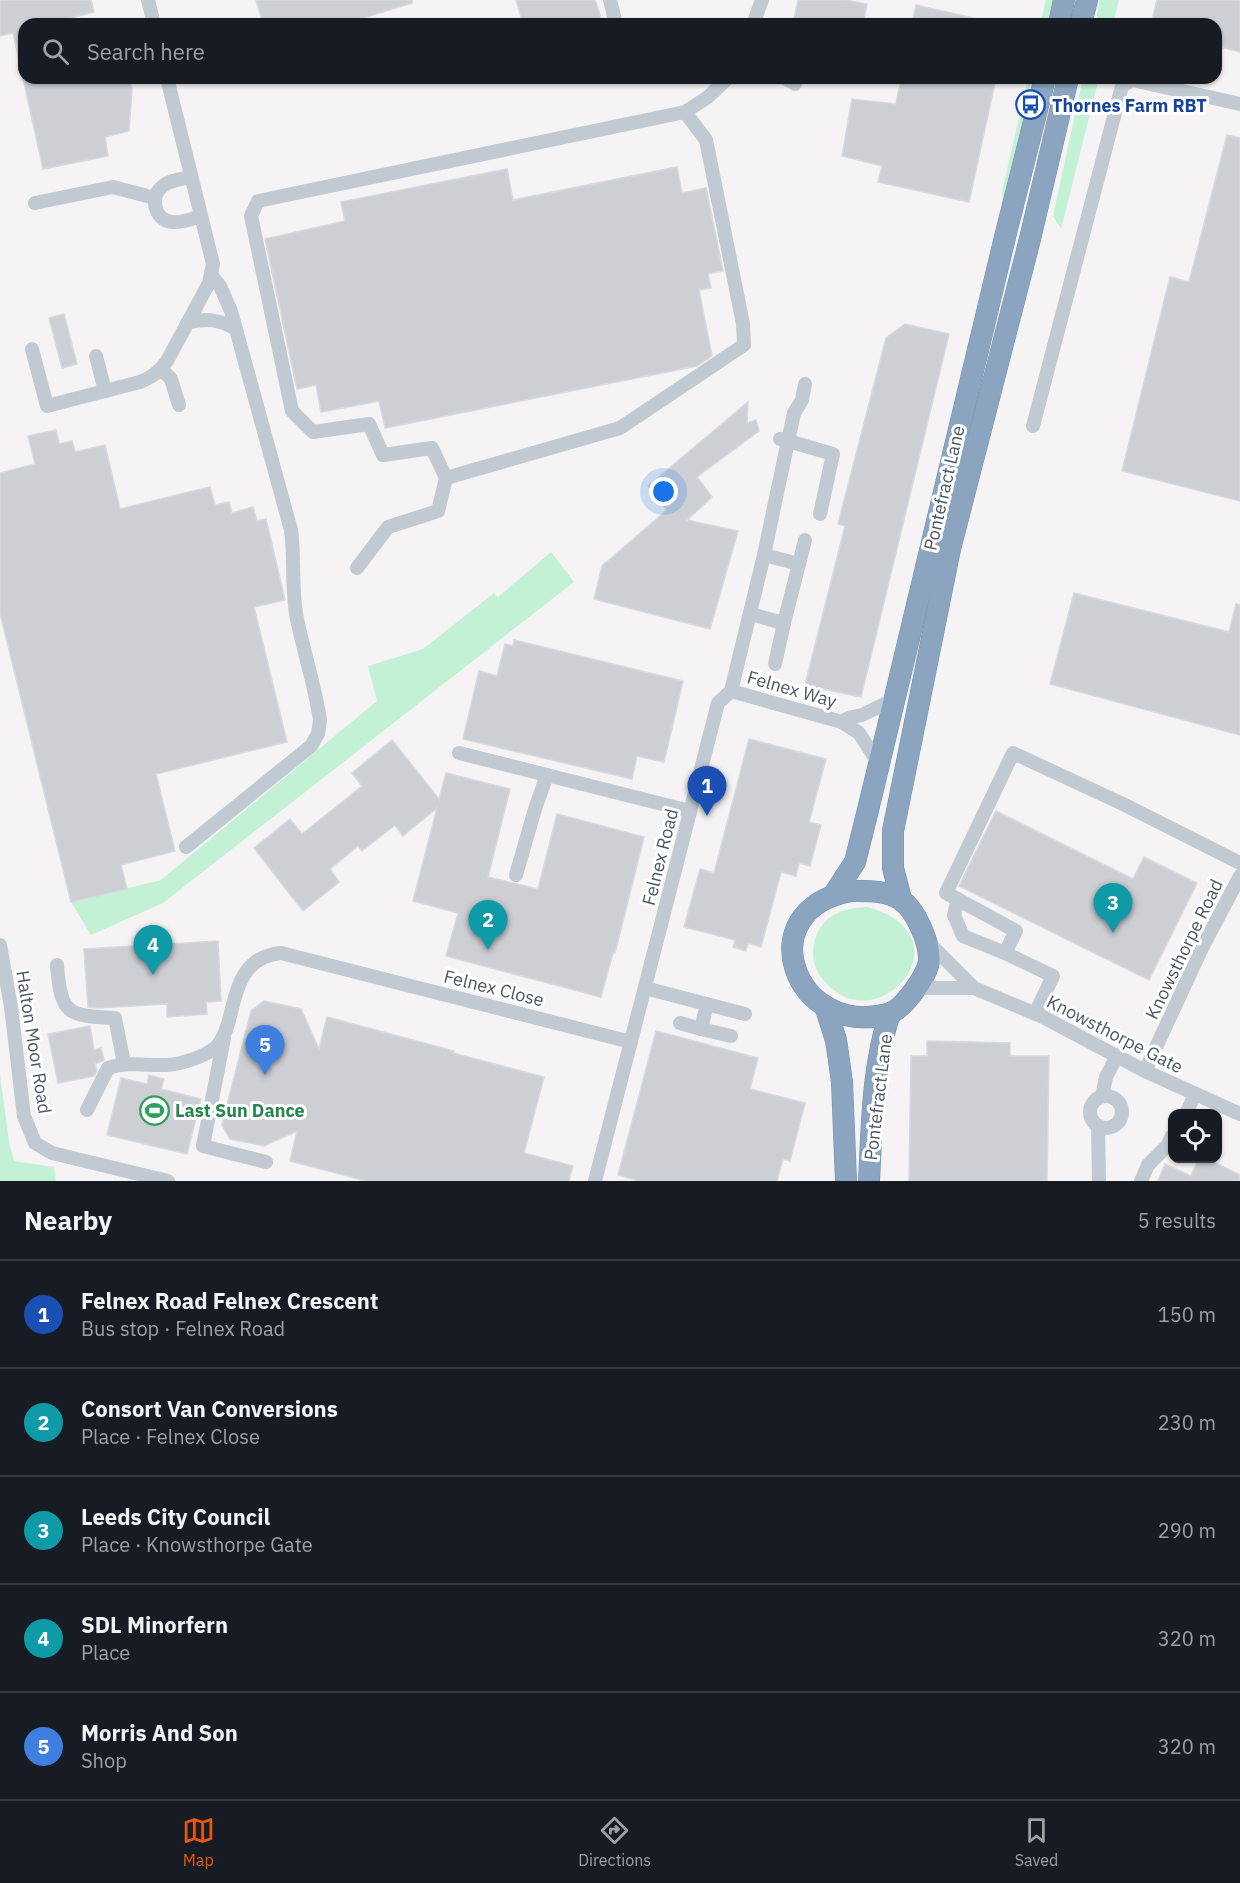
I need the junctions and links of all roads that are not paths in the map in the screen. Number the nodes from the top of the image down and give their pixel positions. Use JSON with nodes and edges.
{"nodes":[{"id":1,"x":148,"y":0,"type":"edge"},
{"id":2,"x":609,"y":0,"type":"edge"},
{"id":3,"x":762,"y":0,"type":"edge"},
{"id":4,"x":1064,"y":0,"type":"edge"},
{"id":5,"x":1087,"y":0,"type":"edge"},
{"id":6,"x":152,"y":18,"type":"edge"},
{"id":7,"x":614,"y":18,"type":"edge"},
{"id":8,"x":755,"y":18,"type":"edge"},
{"id":9,"x":1060,"y":18,"type":"edge"},
{"id":10,"x":1082,"y":18,"type":"edge"},
{"id":11,"x":168,"y":84,"type":"edge"},
{"id":12,"x":722,"y":84,"type":"edge"},
{"id":13,"x":1043,"y":84,"type":"edge"},
{"id":14,"x":1067,"y":84,"type":"edge"},
{"id":15,"x":1125,"y":84,"type":"edge"},
{"id":16,"x":1150,"y":84,"type":"edge"},
{"id":17,"x":1240,"y":104,"type":"edge"},
{"id":18,"x":685,"y":112,"type":"junction"},
{"id":19,"x":191,"y":177,"type":"junction"},
{"id":20,"x":155,"y":198,"type":"junction"},
{"id":21,"x":35,"y":203,"type":"dead end"},
{"id":22,"x":201,"y":216,"type":"junction"},
{"id":23,"x":212,"y":276,"type":"junction"},
{"id":24,"x":187,"y":323,"type":"junction"},
{"id":25,"x":236,"y":329,"type":"junction"},
{"id":26,"x":32,"y":349,"type":"dead end"},
{"id":27,"x":96,"y":356,"type":"dead end"},
{"id":28,"x":161,"y":369,"type":"junction"},
{"id":29,"x":805,"y":384,"type":"dead end"},
{"id":30,"x":105,"y":391,"type":"junction"},
{"id":31,"x":179,"y":405,"type":"dead end"},
{"id":32,"x":1033,"y":426,"type":"dead end"},
{"id":33,"x":784,"y":440,"type":"junction"},
{"id":34,"x":446,"y":478,"type":"junction"},
{"id":35,"x":820,"y":514,"type":"dead end"},
{"id":36,"x":805,"y":540,"type":"dead end"},
{"id":37,"x":764,"y":555,"type":"junction"},
{"id":38,"x":799,"y":564,"type":"junction"},
{"id":39,"x":357,"y":568,"type":"dead end"},
{"id":40,"x":750,"y":614,"type":"junction"},
{"id":41,"x":784,"y":623,"type":"junction"},
{"id":42,"x":775,"y":664,"type":"dead end"},
{"id":43,"x":731,"y":691,"type":"junction"},
{"id":44,"x":895,"y":699,"type":"junction"},
{"id":45,"x":842,"y":722,"type":"junction"},
{"id":46,"x":459,"y":753,"type":"dead end"},
{"id":47,"x":879,"y":764,"type":"junction"},
{"id":48,"x":547,"y":775,"type":"junction"},
{"id":49,"x":690,"y":811,"type":"junction"},
{"id":50,"x":186,"y":847,"type":"dead end"},
{"id":51,"x":1240,"y":862,"type":"edge"},
{"id":52,"x":516,"y":875,"type":"dead end"},
{"id":53,"x":1240,"y":876,"type":"edge"},
{"id":54,"x":834,"y":894,"type":"junction"},
{"id":55,"x":901,"y":899,"type":"junction"},
{"id":56,"x":958,"y":899,"type":"junction"},
{"id":57,"x":925,"y":939,"type":"junction"},
{"id":58,"x":0,"y":945,"type":"edge"},
{"id":59,"x":1005,"y":953,"type":"junction"},
{"id":60,"x":57,"y":965,"type":"dead end"},
{"id":61,"x":645,"y":988,"type":"junction"},
{"id":62,"x":916,"y":988,"type":"junction"},
{"id":63,"x":974,"y":988,"type":"junction"},
{"id":64,"x":707,"y":1004,"type":"junction"},
{"id":65,"x":825,"y":1006,"type":"junction"},
{"id":66,"x":890,"y":1013,"type":"junction"},
{"id":67,"x":745,"y":1014,"type":"dead end"},
{"id":68,"x":1035,"y":1014,"type":"junction"},
{"id":69,"x":680,"y":1023,"type":"dead end"},
{"id":70,"x":701,"y":1029,"type":"junction"},
{"id":71,"x":224,"y":1036,"type":"junction"},
{"id":72,"x":731,"y":1036,"type":"dead end"},
{"id":73,"x":631,"y":1042,"type":"junction"},
{"id":74,"x":1117,"y":1056,"type":"junction"},
{"id":75,"x":124,"y":1063,"type":"junction"},
{"id":76,"x":1145,"y":1071,"type":"junction"},
{"id":77,"x":1196,"y":1094,"type":"junction"},
{"id":78,"x":1102,"y":1096,"type":"junction"},
{"id":79,"x":1188,"y":1109,"type":"edge"},
{"id":80,"x":87,"y":1110,"type":"dead end"},
{"id":81,"x":1240,"y":1114,"type":"edge"},
{"id":82,"x":1098,"y":1126,"type":"junction"},
{"id":83,"x":1168,"y":1144,"type":"edge"},
{"id":84,"x":266,"y":1162,"type":"dead end"},
{"id":85,"x":168,"y":1181,"type":"edge"},
{"id":86,"x":595,"y":1181,"type":"edge"},
{"id":87,"x":846,"y":1181,"type":"edge"},
{"id":88,"x":869,"y":1181,"type":"edge"},
{"id":89,"x":1099,"y":1181,"type":"edge"},
{"id":90,"x":1141,"y":1181,"type":"edge"}],
"edges":[{"from":1,"to":6,"type":"street"},
{"from":2,"to":7,"type":"street"},
{"from":3,"to":8,"type":"street"},
{"from":4,"to":9,"type":"highway"},
{"from":5,"to":10,"type":"highway"},
{"from":11,"to":19,"type":"street"},
{"from":12,"to":18,"type":"street"},
{"from":13,"to":44,"type":"highway","name":"Pontefract Lane"},
{"from":14,"to":55,"type":"highway","name":"Pontefract Lane"},
{"from":15,"to":32,"type":"street"},
{"from":16,"to":17,"type":"street"},
{"from":18,"to":34,"type":"street"},
{"from":18,"to":34,"type":"street"},
{"from":19,"to":20,"type":"street"},
{"from":19,"to":22,"type":"street"},
{"from":20,"to":21,"type":"street"},
{"from":20,"to":22,"type":"street"},
{"from":22,"to":23,"type":"street"},
{"from":23,"to":24,"type":"street"},
{"from":23,"to":25,"type":"street"},
{"from":24,"to":25,"type":"street"},
{"from":24,"to":28,"type":"street"},
{"from":25,"to":50,"type":"street"},
{"from":26,"to":30,"type":"street"},
{"from":27,"to":30,"type":"street"},
{"from":28,"to":30,"type":"street"},
{"from":28,"to":31,"type":"street"},
{"from":29,"to":33,"type":"street","name":"Felnex Road"},
{"from":33,"to":35,"type":"street"},
{"from":33,"to":37,"type":"street","name":"Felnex Road"},
{"from":34,"to":39,"type":"street"},
{"from":36,"to":38,"type":"street"},
{"from":37,"to":38,"type":"street"},
{"from":37,"to":40,"type":"street","name":"Felnex Road"},
{"from":38,"to":41,"type":"street"},
{"from":40,"to":41,"type":"street"},
{"from":40,"to":43,"type":"street","name":"Felnex Road"},
{"from":41,"to":42,"type":"street"},
{"from":43,"to":45,"type":"street","name":"Felnex Way"},
{"from":43,"to":49,"type":"street","name":"Felnex Road"},
{"from":44,"to":45,"type":"street","name":"Felnex Way"},
{"from":44,"to":47,"type":"highway","name":"Pontefract Lane"},
{"from":45,"to":47,"type":"street","name":"Felnex Way"},
{"from":46,"to":48,"type":"street"},
{"from":47,"to":54,"type":"highway","name":"Pontefract Lane"},
{"from":48,"to":49,"type":"street"},
{"from":48,"to":52,"type":"street"},
{"from":49,"to":61,"type":"street","name":"Felnex Road"},
{"from":51,"to":56,"type":"street"},
{"from":53,"to":76,"type":"street","name":"Knowsthorpe Road"},
{"from":54,"to":55,"type":"highway"},
{"from":54,"to":65,"type":"highway"},
{"from":55,"to":57,"type":"highway"},
{"from":56,"to":59,"type":"street"},
{"from":56,"to":59,"type":"street"},
{"from":57,"to":62,"type":"highway"},
{"from":57,"to":63,"type":"street","name":"Knowsthorpe Gate"},
{"from":58,"to":85,"type":"street","name":"Halton Moor Road"},
{"from":59,"to":68,"type":"street"},
{"from":60,"to":75,"type":"street"},
{"from":61,"to":64,"type":"street"},
{"from":61,"to":73,"type":"street","name":"Felnex Road"},
{"from":62,"to":63,"type":"street","name":"Knowsthorpe Gate"},
{"from":62,"to":66,"type":"highway"},
{"from":63,"to":68,"type":"street","name":"Knowsthorpe Gate"},
{"from":64,"to":67,"type":"street"},
{"from":64,"to":70,"type":"street"},
{"from":65,"to":66,"type":"highway"},
{"from":65,"to":87,"type":"highway","name":"Pontefract Lane"},
{"from":66,"to":88,"type":"highway","name":"Pontefract Lane"},
{"from":68,"to":74,"type":"street","name":"Knowsthorpe Gate"},
{"from":69,"to":70,"type":"street"},
{"from":70,"to":72,"type":"street"},
{"from":71,"to":73,"type":"street","name":"Felnex Close"},
{"from":71,"to":75,"type":"street"},
{"from":71,"to":84,"type":"street"},
{"from":73,"to":86,"type":"street","name":"Felnex Road"},
{"from":74,"to":76,"type":"street","name":"Knowsthorpe Gate"},
{"from":74,"to":78,"type":"street"},
{"from":75,"to":80,"type":"street"},
{"from":76,"to":77,"type":"street","name":"Knowsthorpe Gate"},
{"from":77,"to":79,"type":"street"},
{"from":77,"to":81,"type":"street","name":"Knowsthorpe Gate"},
{"from":78,"to":82,"type":"street"},
{"from":78,"to":82,"type":"street"},
{"from":82,"to":89,"type":"street"},
{"from":83,"to":90,"type":"street"}]}
